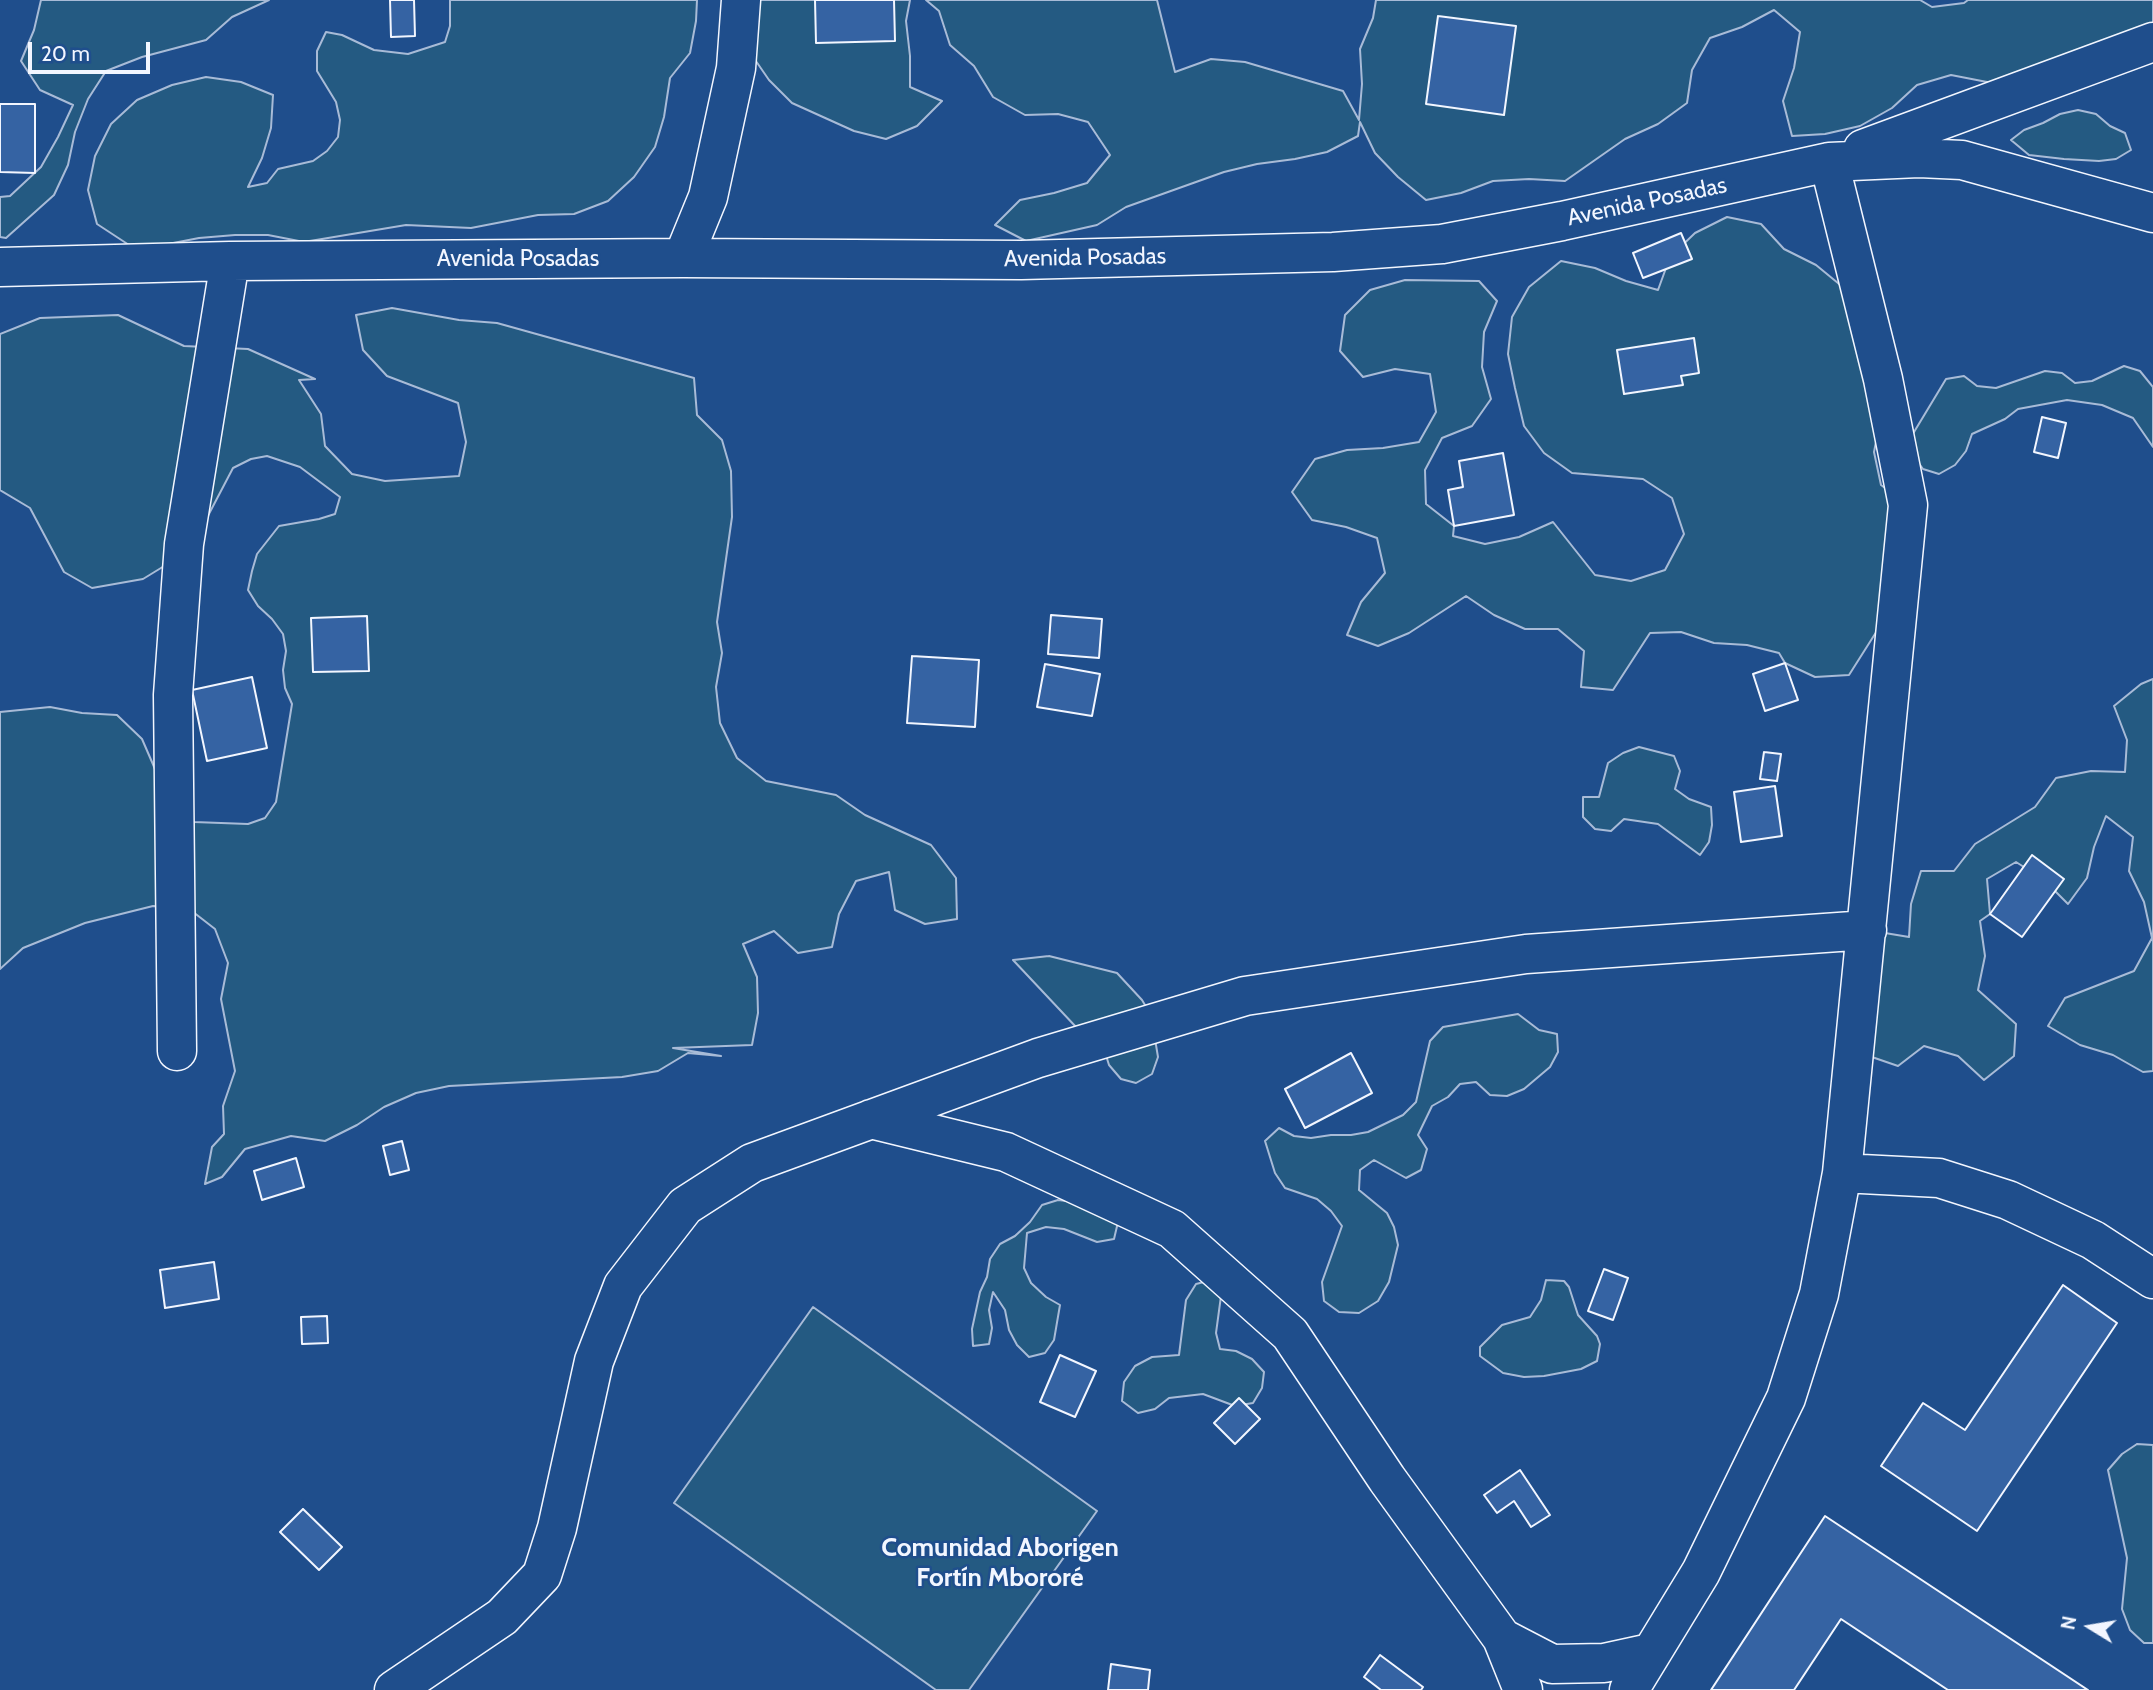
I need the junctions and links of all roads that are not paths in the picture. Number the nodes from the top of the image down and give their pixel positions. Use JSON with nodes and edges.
{"nodes":[{"id":1,"x":741,"y":0,"type":"edge"},
{"id":2,"x":2153,"y":42,"type":"edge"},
{"id":3,"x":1829,"y":162,"type":"junction"},
{"id":4,"x":2153,"y":213,"type":"edge"},
{"id":5,"x":683,"y":258,"type":"junction"},
{"id":6,"x":230,"y":261,"type":"junction"},
{"id":7,"x":0,"y":267,"type":"edge"},
{"id":8,"x":1867,"y":930,"type":"junction"},
{"id":9,"x":177,"y":1051,"type":"dead end"},
{"id":10,"x":871,"y":1119,"type":"junction"},
{"id":11,"x":1842,"y":1173,"type":"junction"},
{"id":12,"x":2153,"y":1279,"type":"edge"},
{"id":13,"x":1502,"y":1637,"type":"junction"},
{"id":14,"x":1650,"y":1653,"type":"junction"},
{"id":15,"x":394,"y":1690,"type":"edge"},
{"id":16,"x":1523,"y":1690,"type":"edge"},
{"id":17,"x":1629,"y":1690,"type":"edge"}],
"edges":[{"from":1,"to":5,"type":"street"},
{"from":2,"to":3,"type":"street"},
{"from":3,"to":4,"type":"street","name":"Avenida Posadas"},
{"from":3,"to":5,"type":"street","name":"Avenida Posadas"},
{"from":3,"to":8,"type":"street"},
{"from":5,"to":6,"type":"street","name":"Avenida Posadas"},
{"from":6,"to":7,"type":"street","name":"Avenida Posadas"},
{"from":6,"to":9,"type":"street"},
{"from":8,"to":10,"type":"street"},
{"from":8,"to":11,"type":"street"},
{"from":10,"to":13,"type":"street"},
{"from":10,"to":15,"type":"street"},
{"from":11,"to":12,"type":"street"},
{"from":11,"to":14,"type":"street"},
{"from":13,"to":14,"type":"street"},
{"from":13,"to":16,"type":"street"},
{"from":14,"to":17,"type":"street"}]}
